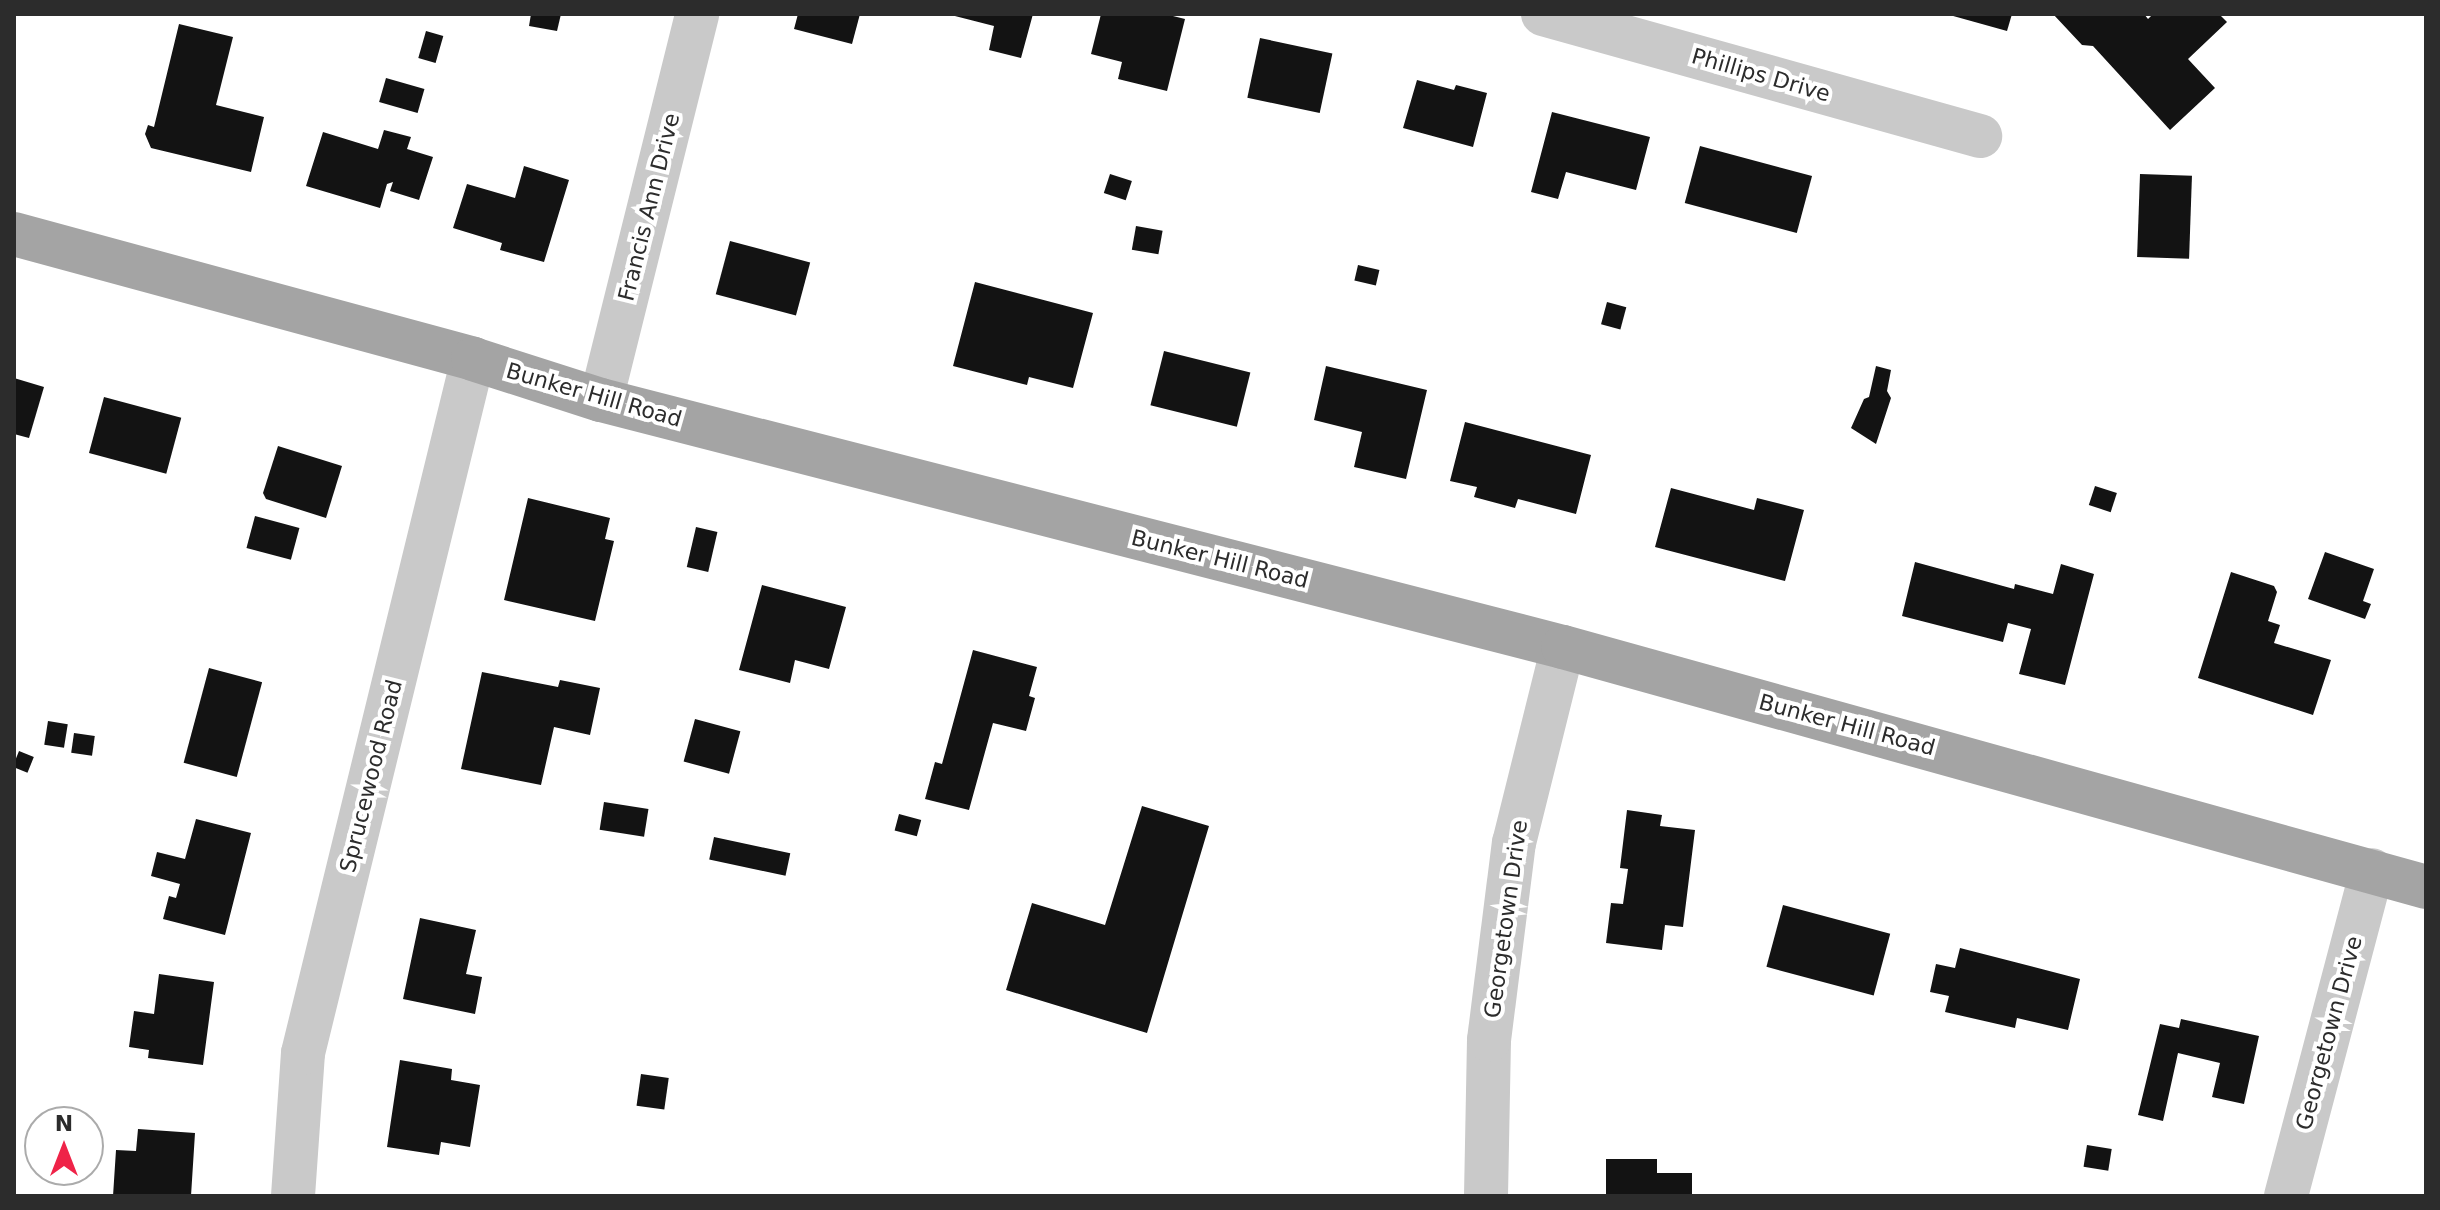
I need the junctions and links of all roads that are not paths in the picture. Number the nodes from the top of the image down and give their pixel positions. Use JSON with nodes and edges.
{"nodes":[{"id":1,"x":697,"y":14,"type":"edge"},
{"id":2,"x":1543,"y":14,"type":"edge"},
{"id":3,"x":1980,"y":136,"type":"dead end"},
{"id":4,"x":14,"y":234,"type":"edge"},
{"id":5,"x":473,"y":359,"type":"junction"},
{"id":6,"x":601,"y":400,"type":"junction"},
{"id":7,"x":1563,"y":647,"type":"junction"},
{"id":8,"x":2372,"y":870,"type":"junction"},
{"id":9,"x":2426,"y":887,"type":"edge"},
{"id":10,"x":293,"y":1196,"type":"edge"},
{"id":11,"x":1486,"y":1196,"type":"edge"},
{"id":12,"x":2286,"y":1196,"type":"edge"}],
"edges":[{"from":1,"to":6,"type":"street","name":"Francis Ann Drive"},
{"from":2,"to":3,"type":"street","name":"Phillips Drive"},
{"from":4,"to":5,"type":"main road","name":"Bunker Hill Road"},
{"from":5,"to":6,"type":"main road","name":"Bunker Hill Road"},
{"from":5,"to":10,"type":"street","name":"Sprucewood Road"},
{"from":6,"to":7,"type":"main road","name":"Bunker Hill Road"},
{"from":7,"to":8,"type":"main road","name":"Bunker Hill Road"},
{"from":7,"to":11,"type":"street","name":"Georgetown Drive"},
{"from":8,"to":9,"type":"main road","name":"Bunker Hill Road"},
{"from":8,"to":12,"type":"street","name":"Georgetown Drive"}]}
